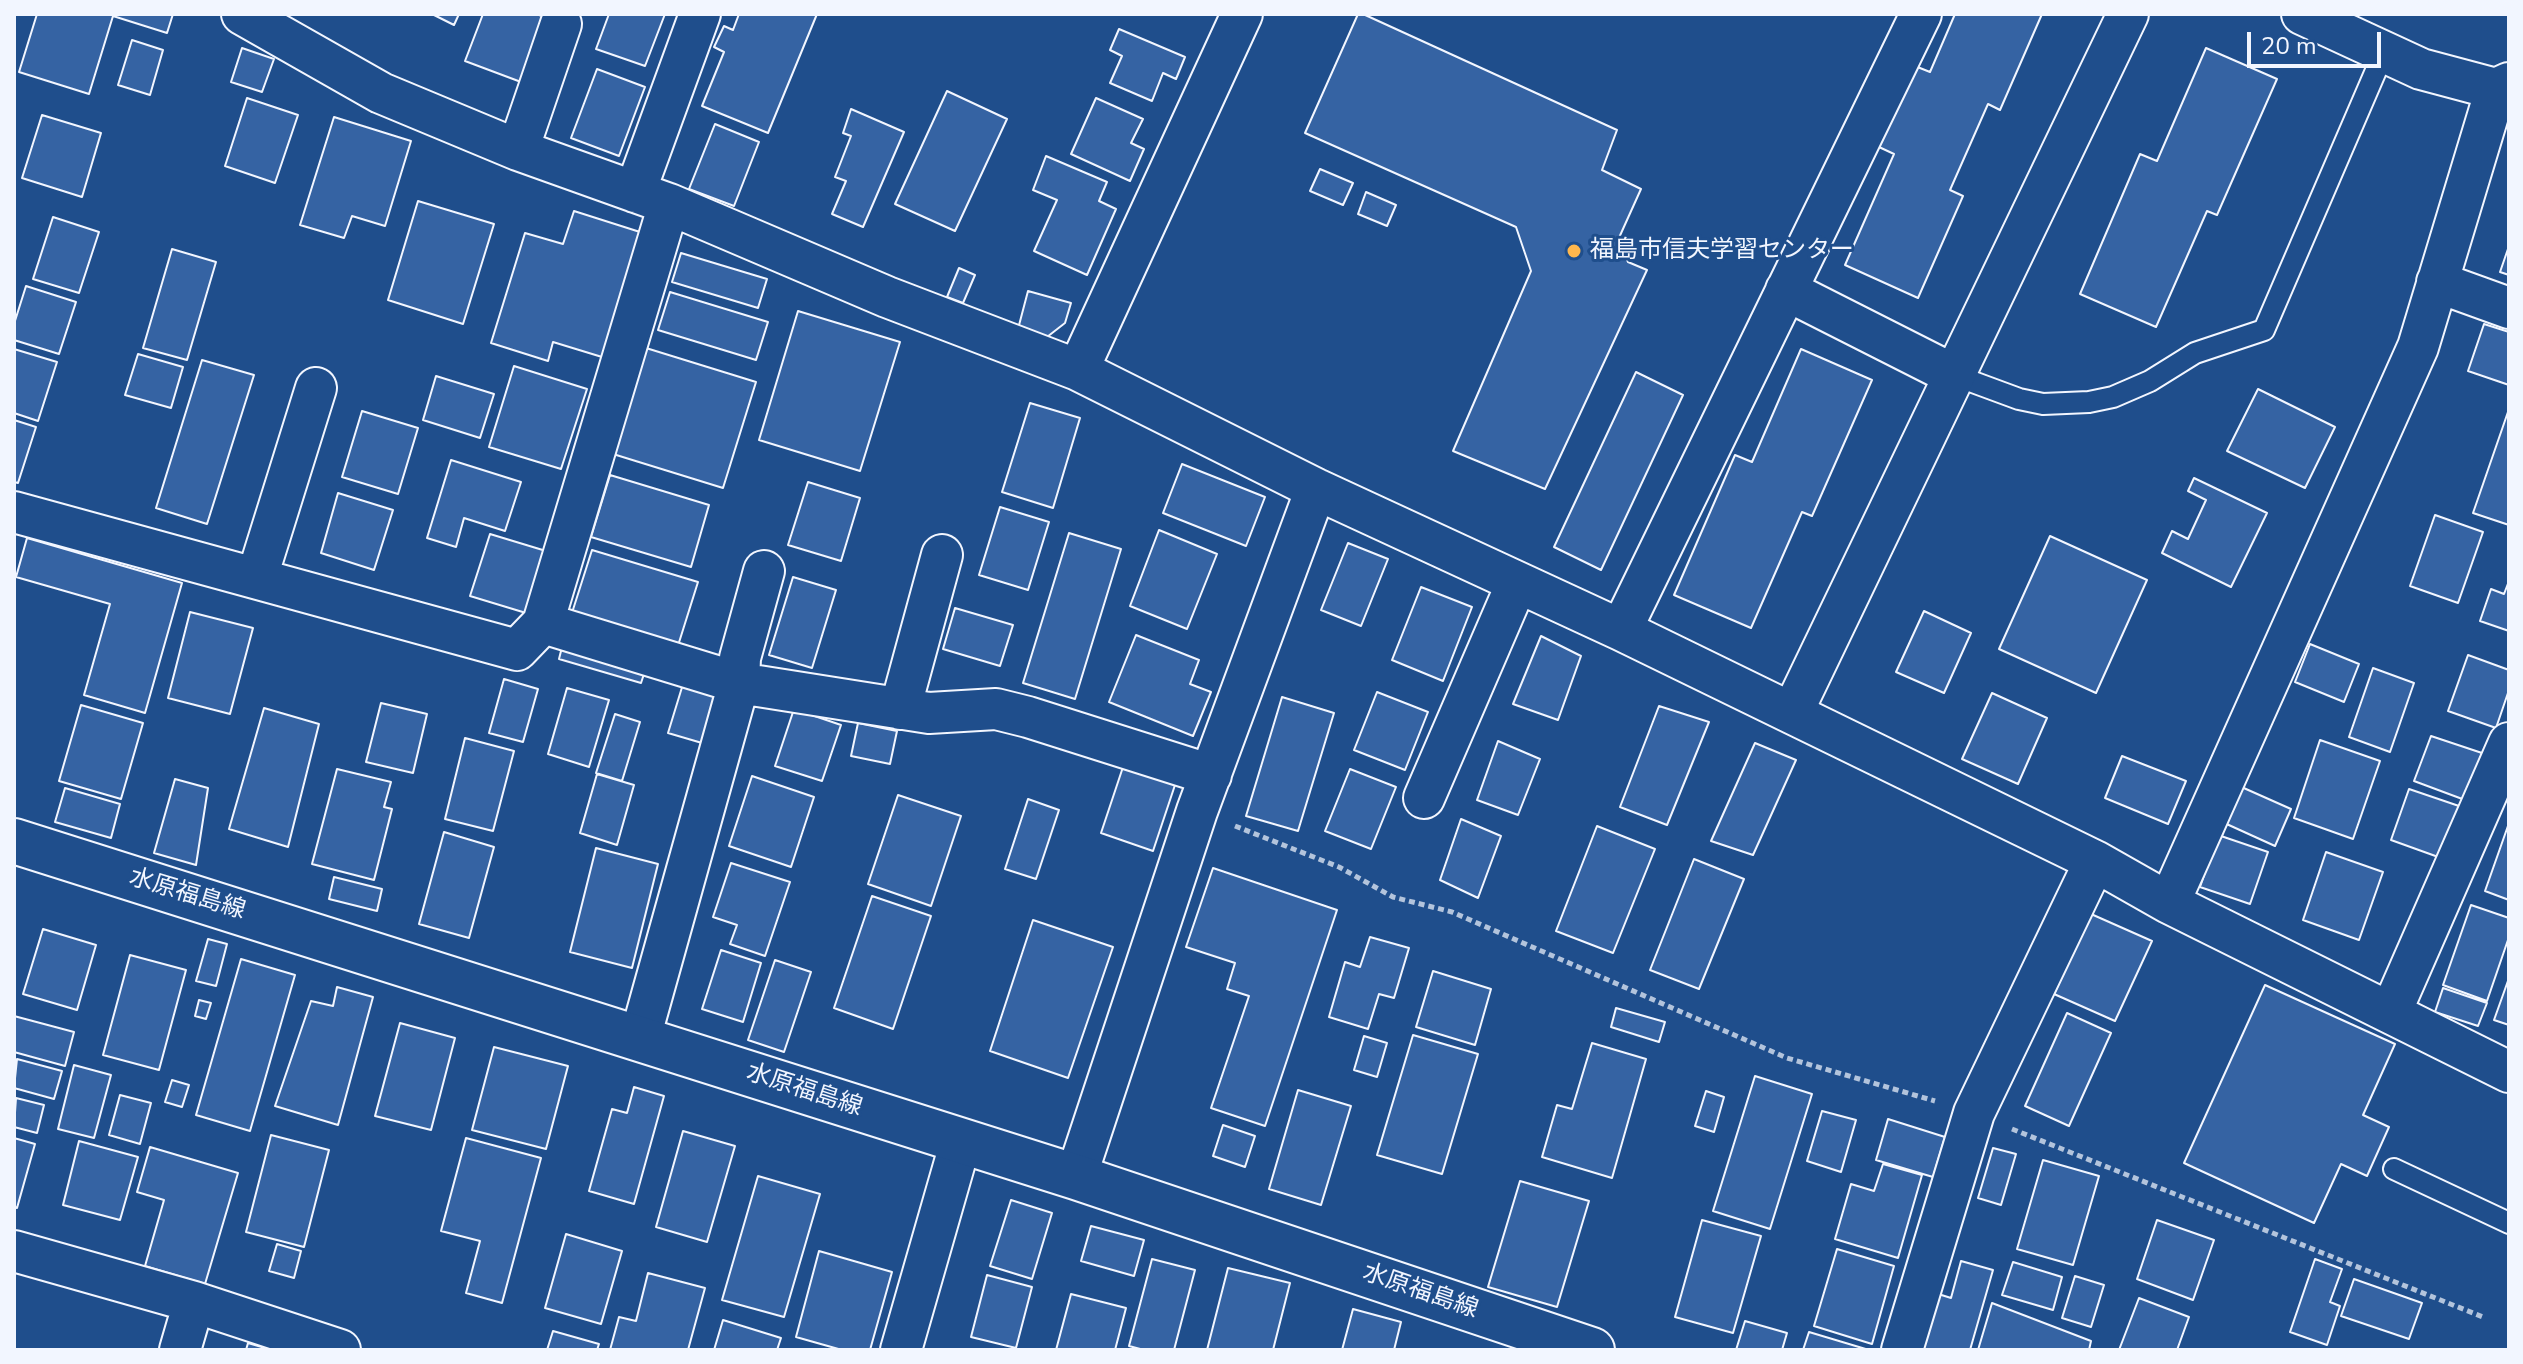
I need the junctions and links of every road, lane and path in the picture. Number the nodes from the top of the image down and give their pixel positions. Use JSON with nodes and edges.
{"nodes":[{"id":1,"x":242,"y":14,"type":"edge"},
{"id":2,"x":700,"y":14,"type":"edge"},
{"id":3,"x":1242,"y":14,"type":"edge"},
{"id":4,"x":1921,"y":14,"type":"edge"},
{"id":5,"x":2128,"y":14,"type":"edge"},
{"id":6,"x":2302,"y":14,"type":"edge"},
{"id":7,"x":561,"y":24,"type":"dead end"},
{"id":8,"x":2384,"y":52,"type":"junction"},
{"id":9,"x":2503,"y":86,"type":"edge"},
{"id":10,"x":518,"y":150,"type":"junction"},
{"id":11,"x":652,"y":198,"type":"junction"},
{"id":12,"x":2437,"y":282,"type":"junction"},
{"id":13,"x":1786,"y":290,"type":"junction"},
{"id":14,"x":2509,"y":308,"type":"edge"},
{"id":15,"x":1078,"y":370,"type":"junction"},
{"id":16,"x":1954,"y":375,"type":"junction"},
{"id":17,"x":316,"y":388,"type":"dead end"},
{"id":18,"x":1316,"y":489,"type":"junction"},
{"id":19,"x":14,"y":512,"type":"edge"},
{"id":20,"x":942,"y":555,"type":"dead end"},
{"id":21,"x":764,"y":571,"type":"dead end"},
{"id":22,"x":257,"y":577,"type":"junction"},
{"id":23,"x":1517,"y":583,"type":"junction"},
{"id":24,"x":543,"y":623,"type":"junction"},
{"id":25,"x":1621,"y":630,"type":"junction"},
{"id":26,"x":739,"y":683,"type":"junction"},
{"id":27,"x":900,"y":709,"type":"junction"},
{"id":28,"x":1792,"y":713,"type":"junction"},
{"id":29,"x":2509,"y":743,"type":"edge"},
{"id":30,"x":1211,"y":775,"type":"junction"},
{"id":31,"x":1424,"y":798,"type":"dead end"},
{"id":32,"x":1197,"y":811,"type":"junction"},
{"id":33,"x":14,"y":841,"type":"edge"},
{"id":34,"x":2095,"y":861,"type":"junction"},
{"id":35,"x":2169,"y":903,"type":"junction"},
{"id":36,"x":2391,"y":1012,"type":"junction"},
{"id":37,"x":640,"y":1038,"type":"junction"},
{"id":38,"x":2509,"y":1072,"type":"edge"},
{"id":39,"x":1974,"y":1113,"type":"junction"},
{"id":40,"x":961,"y":1141,"type":"junction"},
{"id":41,"x":2394,"y":1169,"type":"dead end"},
{"id":42,"x":1076,"y":1177,"type":"junction"},
{"id":43,"x":2509,"y":1223,"type":"edge"},
{"id":44,"x":14,"y":1251,"type":"edge"},
{"id":45,"x":194,"y":1302,"type":"junction"},
{"id":46,"x":2483,"y":1317,"type":"dead end"},
{"id":47,"x":180,"y":1350,"type":"edge"},
{"id":48,"x":340,"y":1350,"type":"edge"},
{"id":49,"x":901,"y":1350,"type":"edge"},
{"id":50,"x":1592,"y":1350,"type":"edge"},
{"id":51,"x":1902,"y":1350,"type":"edge"}],
"edges":[{"from":1,"to":10,"type":"street"},
{"from":2,"to":11,"type":"street"},
{"from":3,"to":15,"type":"street"},
{"from":4,"to":13,"type":"street"},
{"from":5,"to":16,"type":"street"},
{"from":6,"to":8,"type":"street"},
{"from":7,"to":10,"type":"street"},
{"from":8,"to":9,"type":"street"},
{"from":8,"to":16,"type":"lane"},
{"from":9,"to":12,"type":"street"},
{"from":10,"to":11,"type":"street"},
{"from":11,"to":15,"type":"street"},
{"from":11,"to":24,"type":"street"},
{"from":12,"to":14,"type":"street"},
{"from":12,"to":35,"type":"street"},
{"from":13,"to":16,"type":"street"},
{"from":13,"to":25,"type":"street"},
{"from":15,"to":18,"type":"street"},
{"from":16,"to":28,"type":"street"},
{"from":17,"to":22,"type":"street"},
{"from":18,"to":23,"type":"street"},
{"from":18,"to":30,"type":"street"},
{"from":19,"to":22,"type":"street"},
{"from":20,"to":27,"type":"street"},
{"from":21,"to":26,"type":"street"},
{"from":22,"to":24,"type":"street"},
{"from":23,"to":25,"type":"street"},
{"from":23,"to":31,"type":"street"},
{"from":24,"to":26,"type":"street"},
{"from":25,"to":28,"type":"street"},
{"from":26,"to":27,"type":"street"},
{"from":26,"to":37,"type":"street"},
{"from":27,"to":30,"type":"street"},
{"from":28,"to":34,"type":"street"},
{"from":29,"to":36,"type":"street"},
{"from":30,"to":32,"type":"street"},
{"from":32,"to":39,"type":"path"},
{"from":32,"to":42,"type":"street"},
{"from":33,"to":37,"type":"main road","name":"水原福島線"},
{"from":34,"to":35,"type":"street"},
{"from":34,"to":39,"type":"street"},
{"from":35,"to":36,"type":"street"},
{"from":36,"to":38,"type":"street"},
{"from":37,"to":40,"type":"main road","name":"水原福島線"},
{"from":39,"to":46,"type":"path"},
{"from":39,"to":51,"type":"street"},
{"from":40,"to":42,"type":"main road","name":"水原福島線"},
{"from":40,"to":49,"type":"street"},
{"from":41,"to":43,"type":"lane"},
{"from":42,"to":50,"type":"main road","name":"水原福島線"},
{"from":44,"to":45,"type":"street"},
{"from":45,"to":47,"type":"street"},
{"from":45,"to":48,"type":"street"}]}
